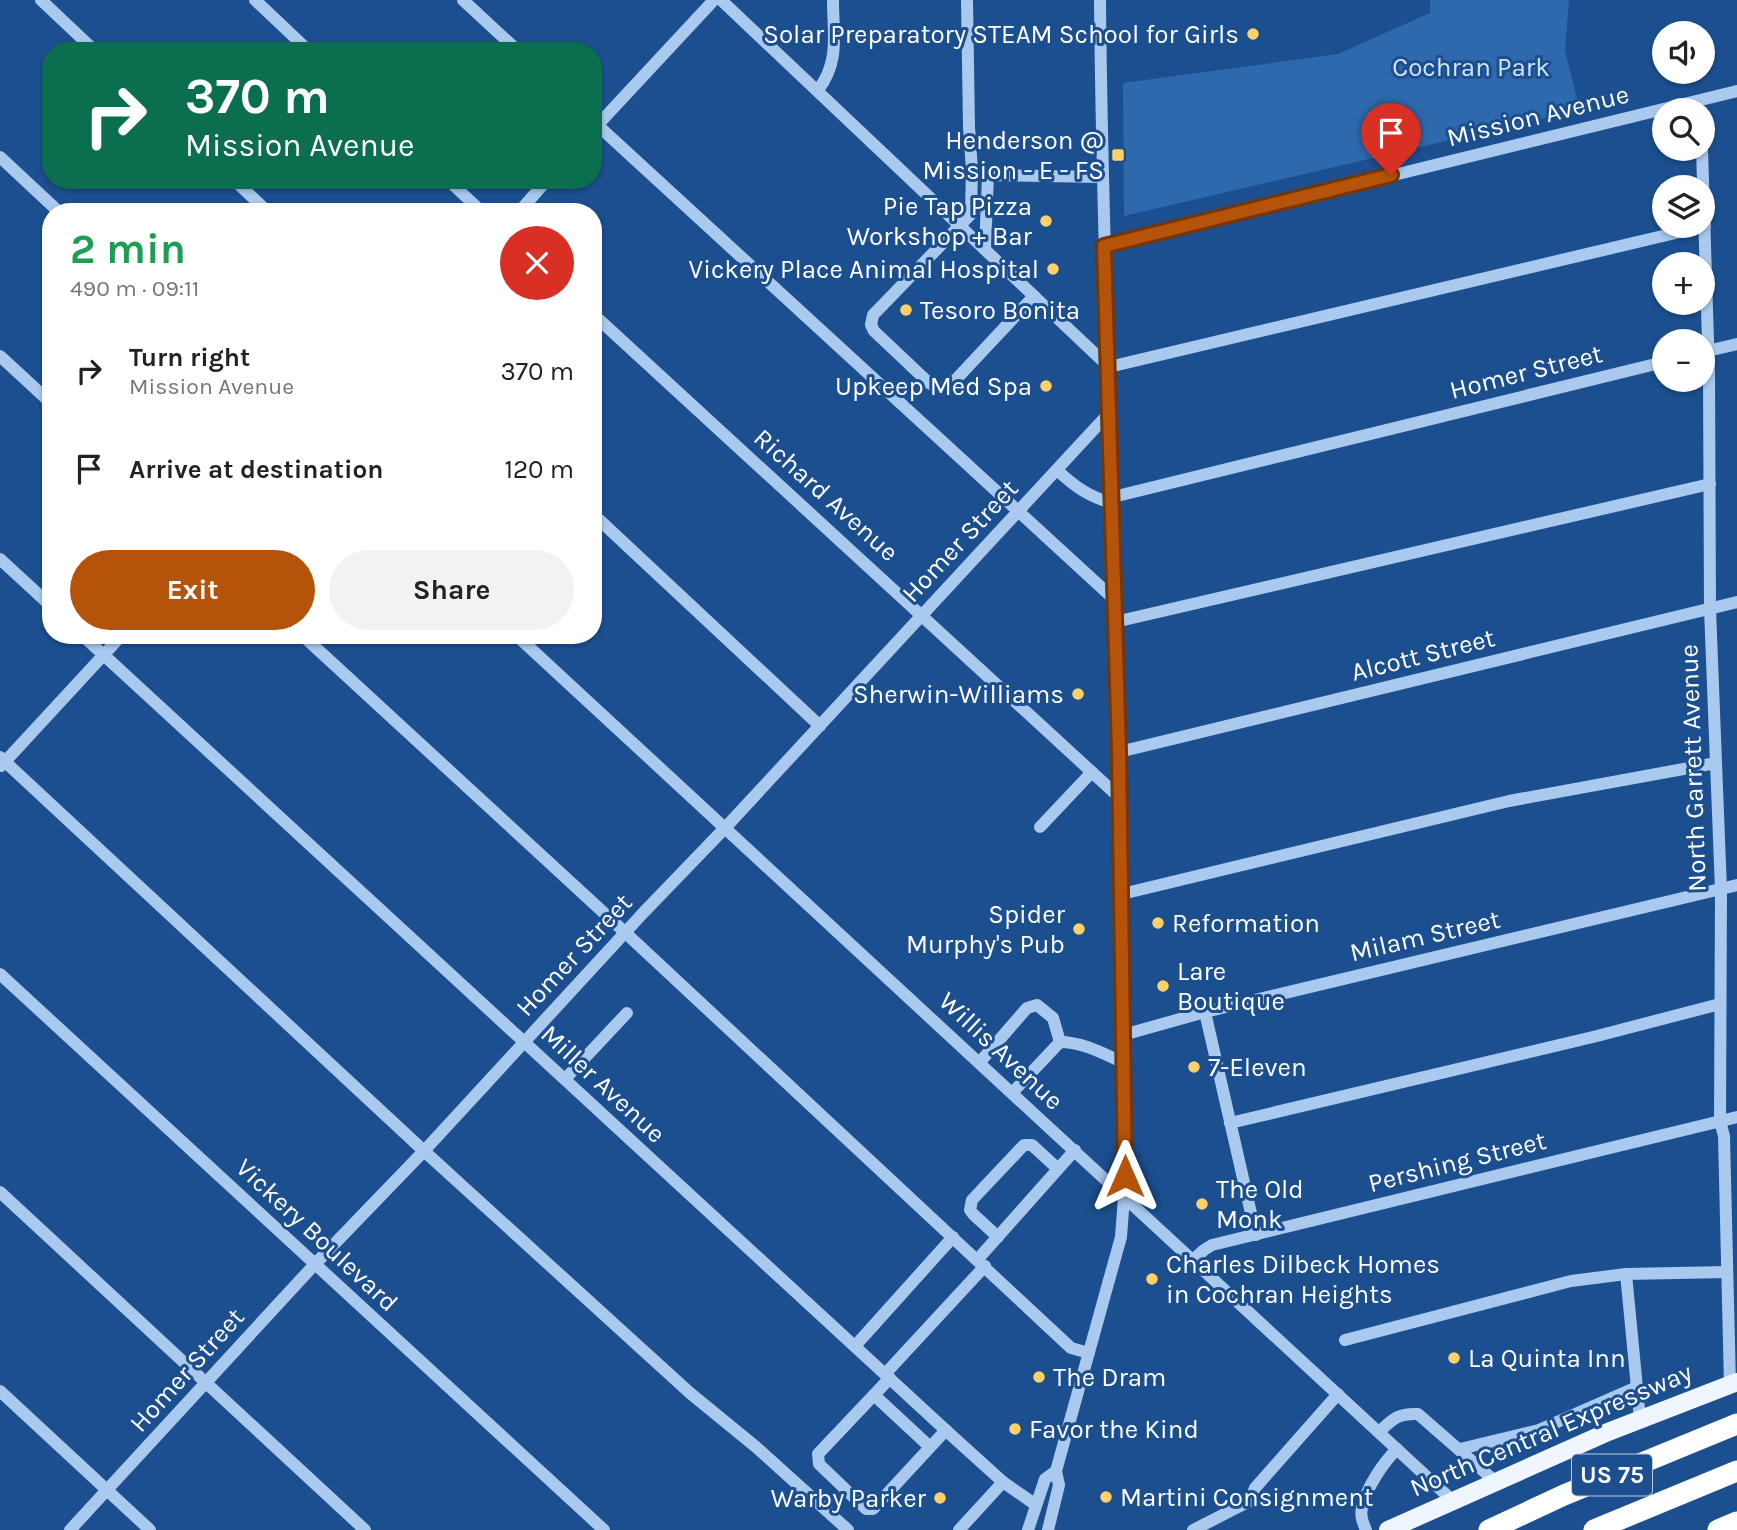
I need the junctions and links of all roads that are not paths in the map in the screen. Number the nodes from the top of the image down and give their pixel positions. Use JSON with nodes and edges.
{"nodes":[{"id":1,"x":41,"y":0,"type":"edge"},
{"id":2,"x":255,"y":0,"type":"edge"},
{"id":3,"x":463,"y":0,"type":"edge"},
{"id":4,"x":714,"y":0,"type":"edge"},
{"id":5,"x":721,"y":0,"type":"edge"},
{"id":6,"x":833,"y":0,"type":"edge"},
{"id":7,"x":967,"y":0,"type":"edge"},
{"id":8,"x":1100,"y":0,"type":"edge"},
{"id":9,"x":86,"y":42,"type":"edge"},
{"id":10,"x":299,"y":42,"type":"edge"},
{"id":11,"x":507,"y":42,"type":"edge"},
{"id":12,"x":818,"y":90,"type":"junction"},
{"id":13,"x":1737,"y":91,"type":"edge"},
{"id":14,"x":1715,"y":100,"type":"edge"},
{"id":15,"x":1652,"y":117,"type":"edge"},
{"id":16,"x":602,"y":118,"type":"edge"},
{"id":17,"x":602,"y":131,"type":"edge"},
{"id":18,"x":0,"y":157,"type":"edge"},
{"id":19,"x":1101,"y":177,"type":"junction"},
{"id":20,"x":244,"y":189,"type":"edge"},
{"id":21,"x":458,"y":189,"type":"edge"},
{"id":22,"x":539,"y":189,"type":"edge"},
{"id":23,"x":49,"y":203,"type":"edge"},
{"id":24,"x":258,"y":203,"type":"edge"},
{"id":25,"x":473,"y":203,"type":"edge"},
{"id":26,"x":527,"y":203,"type":"edge"},
{"id":27,"x":959,"y":225,"type":"junction"},
{"id":28,"x":1654,"y":238,"type":"edge"},
{"id":29,"x":1705,"y":238,"type":"edge"},
{"id":30,"x":1104,"y":246,"type":"junction"},
{"id":31,"x":985,"y":249,"type":"junction"},
{"id":32,"x":1034,"y":296,"type":"junction"},
{"id":33,"x":602,"y":322,"type":"edge"},
{"id":34,"x":1706,"y":329,"type":"edge"},
{"id":35,"x":1737,"y":344,"type":"edge"},
{"id":36,"x":1715,"y":350,"type":"edge"},
{"id":37,"x":0,"y":356,"type":"edge"},
{"id":38,"x":1652,"y":365,"type":"edge"},
{"id":39,"x":1109,"y":367,"type":"junction"},
{"id":40,"x":1707,"y":392,"type":"edge"},
{"id":41,"x":42,"y":395,"type":"edge"},
{"id":42,"x":1110,"y":412,"type":"junction"},
{"id":43,"x":1057,"y":470,"type":"junction"},
{"id":44,"x":1710,"y":484,"type":"junction"},
{"id":45,"x":1113,"y":500,"type":"junction"},
{"id":46,"x":1018,"y":512,"type":"junction"},
{"id":47,"x":602,"y":522,"type":"edge"},
{"id":48,"x":0,"y":559,"type":"edge"},
{"id":49,"x":42,"y":599,"type":"edge"},
{"id":50,"x":1115,"y":600,"type":"junction"},
{"id":51,"x":1737,"y":602,"type":"edge"},
{"id":52,"x":1710,"y":608,"type":"junction"},
{"id":53,"x":922,"y":615,"type":"junction"},
{"id":54,"x":1115,"y":622,"type":"junction"},
{"id":55,"x":91,"y":644,"type":"edge"},
{"id":56,"x":113,"y":644,"type":"edge"},
{"id":57,"x":312,"y":644,"type":"edge"},
{"id":58,"x":526,"y":644,"type":"edge"},
{"id":59,"x":103,"y":655,"type":"junction"},
{"id":60,"x":820,"y":726,"type":"junction"},
{"id":61,"x":1119,"y":752,"type":"junction"},
{"id":62,"x":2,"y":762,"type":"edge"},
{"id":63,"x":1716,"y":763,"type":"junction"},
{"id":64,"x":1092,"y":772,"type":"junction"},
{"id":65,"x":1119,"y":797,"type":"junction"},
{"id":66,"x":1040,"y":827,"type":"dead end"},
{"id":67,"x":725,"y":828,"type":"junction"},
{"id":68,"x":1737,"y":886,"type":"edge"},
{"id":69,"x":1721,"y":890,"type":"junction"},
{"id":70,"x":1122,"y":894,"type":"junction"},
{"id":71,"x":625,"y":932,"type":"junction"},
{"id":72,"x":0,"y":974,"type":"edge"},
{"id":73,"x":1720,"y":1004,"type":"junction"},
{"id":74,"x":1205,"y":1012,"type":"junction"},
{"id":75,"x":627,"y":1013,"type":"dead end"},
{"id":76,"x":1123,"y":1035,"type":"junction"},
{"id":77,"x":524,"y":1042,"type":"junction"},
{"id":78,"x":1060,"y":1042,"type":"junction"},
{"id":79,"x":979,"y":1062,"type":"junction"},
{"id":80,"x":1124,"y":1063,"type":"junction"},
{"id":81,"x":565,"y":1079,"type":"junction"},
{"id":82,"x":1013,"y":1092,"type":"junction"},
{"id":83,"x":1737,"y":1117,"type":"edge"},
{"id":84,"x":1720,"y":1121,"type":"junction"},
{"id":85,"x":1230,"y":1123,"type":"junction"},
{"id":86,"x":1075,"y":1150,"type":"junction"},
{"id":87,"x":424,"y":1151,"type":"junction"},
{"id":88,"x":1058,"y":1169,"type":"junction"},
{"id":89,"x":0,"y":1192,"type":"edge"},
{"id":90,"x":1125,"y":1196,"type":"junction"},
{"id":91,"x":1256,"y":1235,"type":"junction"},
{"id":92,"x":953,"y":1237,"type":"junction"},
{"id":93,"x":998,"y":1237,"type":"junction"},
{"id":94,"x":1193,"y":1260,"type":"junction"},
{"id":95,"x":981,"y":1262,"type":"junction"},
{"id":96,"x":315,"y":1264,"type":"junction"},
{"id":97,"x":1730,"y":1265,"type":"edge"},
{"id":98,"x":1626,"y":1274,"type":"junction"},
{"id":99,"x":1345,"y":1340,"type":"dead end"},
{"id":100,"x":855,"y":1346,"type":"junction"},
{"id":101,"x":1088,"y":1353,"type":"junction"},
{"id":102,"x":887,"y":1376,"type":"junction"},
{"id":103,"x":206,"y":1384,"type":"junction"},
{"id":104,"x":1734,"y":1384,"type":"edge"},
{"id":105,"x":1637,"y":1387,"type":"junction"},
{"id":106,"x":0,"y":1391,"type":"edge"},
{"id":107,"x":1338,"y":1394,"type":"junction"},
{"id":108,"x":874,"y":1395,"type":"junction"},
{"id":109,"x":1640,"y":1419,"type":"junction"},
{"id":110,"x":1737,"y":1424,"type":"edge"},
{"id":111,"x":946,"y":1430,"type":"junction"},
{"id":112,"x":1380,"y":1432,"type":"junction"},
{"id":113,"x":930,"y":1447,"type":"junction"},
{"id":114,"x":1397,"y":1448,"type":"junction"},
{"id":115,"x":1460,"y":1449,"type":"junction"},
{"id":116,"x":1056,"y":1471,"type":"junction"},
{"id":117,"x":1737,"y":1471,"type":"edge"},
{"id":118,"x":1003,"y":1482,"type":"junction"},
{"id":119,"x":1496,"y":1482,"type":"junction"},
{"id":120,"x":108,"y":1491,"type":"junction"},
{"id":121,"x":1453,"y":1501,"type":"junction"},
{"id":122,"x":1036,"y":1505,"type":"junction"},
{"id":123,"x":1737,"y":1522,"type":"edge"},
{"id":124,"x":71,"y":1530,"type":"edge"},
{"id":125,"x":150,"y":1530,"type":"edge"},
{"id":126,"x":365,"y":1530,"type":"edge"},
{"id":127,"x":604,"y":1530,"type":"edge"},
{"id":128,"x":848,"y":1530,"type":"edge"},
{"id":129,"x":959,"y":1530,"type":"edge"},
{"id":130,"x":1028,"y":1530,"type":"edge"},
{"id":131,"x":1048,"y":1530,"type":"edge"},
{"id":132,"x":1193,"y":1530,"type":"edge"},
{"id":133,"x":1366,"y":1530,"type":"edge"},
{"id":134,"x":1388,"y":1530,"type":"edge"},
{"id":135,"x":1489,"y":1530,"type":"edge"},
{"id":136,"x":1594,"y":1530,"type":"edge"},
{"id":137,"x":1717,"y":1530,"type":"edge"}],
"edges":[{"from":1,"to":9,"type":"street"},
{"from":2,"to":10,"type":"street"},
{"from":3,"to":11,"type":"street"},
{"from":4,"to":16,"type":"street"},
{"from":5,"to":12,"type":"street"},
{"from":6,"to":12,"type":"street"},
{"from":7,"to":27,"type":"street"},
{"from":8,"to":19,"type":"street"},
{"from":12,"to":27,"type":"street"},
{"from":13,"to":14,"type":"street","name":"Mission Avenue"},
{"from":15,"to":30,"type":"street","name":"Mission Avenue"},
{"from":17,"to":46,"type":"street"},
{"from":18,"to":23,"type":"street"},
{"from":19,"to":30,"type":"street"},
{"from":19,"to":31,"type":"street"},
{"from":20,"to":24,"type":"street"},
{"from":21,"to":25,"type":"street"},
{"from":22,"to":26,"type":"street"},
{"from":27,"to":31,"type":"street"},
{"from":27,"to":32,"type":"street"},
{"from":28,"to":39,"type":"street"},
{"from":29,"to":34,"type":"street","name":"North Garrett Avenue"},
{"from":30,"to":39,"type":"street"},
{"from":31,"to":32,"type":"street"},
{"from":32,"to":39,"type":"street"},
{"from":33,"to":53,"type":"street","name":"Richard Avenue"},
{"from":35,"to":36,"type":"street"},
{"from":37,"to":41,"type":"street"},
{"from":38,"to":45,"type":"street","name":"Homer Street"},
{"from":39,"to":42,"type":"street"},
{"from":40,"to":44,"type":"street","name":"North Garrett Avenue"},
{"from":42,"to":43,"type":"street","name":"Homer Street"},
{"from":42,"to":45,"type":"street"},
{"from":43,"to":45,"type":"street"},
{"from":43,"to":46,"type":"street","name":"Homer Street"},
{"from":44,"to":52,"type":"street","name":"North Garrett Avenue"},
{"from":44,"to":54,"type":"street"},
{"from":45,"to":50,"type":"street"},
{"from":46,"to":50,"type":"street"},
{"from":46,"to":53,"type":"street","name":"Homer Street"},
{"from":47,"to":60,"type":"street"},
{"from":48,"to":49,"type":"street"},
{"from":50,"to":54,"type":"street"},
{"from":51,"to":52,"type":"street","name":"Alcott Street"},
{"from":52,"to":61,"type":"street","name":"Alcott Street"},
{"from":52,"to":63,"type":"street","name":"North Garrett Avenue"},
{"from":53,"to":60,"type":"street","name":"Homer Street"},
{"from":53,"to":64,"type":"street","name":"Richard Avenue"},
{"from":54,"to":61,"type":"street"},
{"from":55,"to":59,"type":"street","name":"Miller Avenue"},
{"from":56,"to":59,"type":"street"},
{"from":57,"to":71,"type":"street"},
{"from":58,"to":67,"type":"street","name":"Willis Avenue"},
{"from":59,"to":62,"type":"street"},
{"from":59,"to":77,"type":"street","name":"Miller Avenue"},
{"from":60,"to":67,"type":"street","name":"Homer Street"},
{"from":61,"to":65,"type":"street"},
{"from":62,"to":87,"type":"street"},
{"from":63,"to":69,"type":"street","name":"North Garrett Avenue"},
{"from":63,"to":70,"type":"street"},
{"from":64,"to":65,"type":"street","name":"Richard Avenue"},
{"from":64,"to":66,"type":"street"},
{"from":65,"to":70,"type":"street"},
{"from":67,"to":71,"type":"street","name":"Homer Street"},
{"from":67,"to":79,"type":"street","name":"Willis Avenue"},
{"from":68,"to":69,"type":"street","name":"Milam Street"},
{"from":69,"to":73,"type":"street","name":"North Garrett Avenue"},
{"from":69,"to":74,"type":"street","name":"Milam Street"},
{"from":70,"to":76,"type":"street"},
{"from":71,"to":77,"type":"street","name":"Homer Street"},
{"from":71,"to":92,"type":"street"},
{"from":72,"to":96,"type":"street","name":"Vickery Boulevard"},
{"from":73,"to":84,"type":"street","name":"North Garrett Avenue"},
{"from":73,"to":85,"type":"street"},
{"from":74,"to":76,"type":"street","name":"Milam Street"},
{"from":74,"to":85,"type":"street"},
{"from":75,"to":81,"type":"street"},
{"from":76,"to":80,"type":"street"},
{"from":77,"to":81,"type":"street","name":"Miller Avenue"},
{"from":77,"to":87,"type":"street","name":"Homer Street"},
{"from":78,"to":79,"type":"street"},
{"from":78,"to":80,"type":"street"},
{"from":78,"to":82,"type":"street"},
{"from":79,"to":82,"type":"street","name":"Willis Avenue"},
{"from":80,"to":90,"type":"street"},
{"from":81,"to":100,"type":"street","name":"Miller Avenue"},
{"from":82,"to":86,"type":"street","name":"Willis Avenue"},
{"from":83,"to":84,"type":"street","name":"Pershing Street"},
{"from":84,"to":91,"type":"street","name":"Pershing Street"},
{"from":84,"to":97,"type":"street","name":"North Garrett Avenue"},
{"from":85,"to":91,"type":"street"},
{"from":86,"to":88,"type":"street"},
{"from":86,"to":90,"type":"street","name":"Willis Avenue"},
{"from":87,"to":96,"type":"street","name":"Homer Street"},
{"from":87,"to":128,"type":"street"},
{"from":88,"to":93,"type":"street"},
{"from":88,"to":93,"type":"street"},
{"from":89,"to":103,"type":"street"},
{"from":90,"to":94,"type":"street","name":"Willis Avenue"},
{"from":90,"to":101,"type":"street"},
{"from":91,"to":94,"type":"street","name":"Pershing Street"},
{"from":92,"to":95,"type":"street"},
{"from":92,"to":100,"type":"street"},
{"from":93,"to":95,"type":"street"},
{"from":94,"to":107,"type":"street","name":"Willis Avenue"},
{"from":95,"to":101,"type":"street"},
{"from":95,"to":102,"type":"street"},
{"from":96,"to":103,"type":"street","name":"Homer Street"},
{"from":96,"to":127,"type":"street","name":"Vickery Boulevard"},
{"from":97,"to":98,"type":"street"},
{"from":97,"to":104,"type":"street","name":"North Garrett Avenue"},
{"from":98,"to":99,"type":"street"},
{"from":98,"to":105,"type":"street"},
{"from":100,"to":102,"type":"street","name":"Miller Avenue"},
{"from":101,"to":116,"type":"street"},
{"from":102,"to":108,"type":"street"},
{"from":102,"to":111,"type":"street","name":"Miller Avenue"},
{"from":103,"to":120,"type":"street","name":"Homer Street"},
{"from":103,"to":126,"type":"street"},
{"from":104,"to":109,"type":"main road","name":"North Central Expressway"},
{"from":105,"to":109,"type":"street"},
{"from":105,"to":115,"type":"street"},
{"from":106,"to":120,"type":"street"},
{"from":107,"to":112,"type":"street","name":"Willis Avenue"},
{"from":107,"to":132,"type":"street"},
{"from":108,"to":113,"type":"street"},
{"from":108,"to":113,"type":"street"},
{"from":109,"to":119,"type":"main road","name":"North Central Expressway"},
{"from":110,"to":135,"type":"highway","number":"US 75"},
{"from":111,"to":113,"type":"street"},
{"from":111,"to":118,"type":"street","name":"Miller Avenue"},
{"from":112,"to":114,"type":"street","name":"Willis Avenue"},
{"from":112,"to":115,"type":"street"},
{"from":114,"to":121,"type":"street","name":"Willis Avenue"},
{"from":114,"to":133,"type":"street"},
{"from":115,"to":119,"type":"street"},
{"from":116,"to":122,"type":"street"},
{"from":116,"to":131,"type":"street"},
{"from":117,"to":136,"type":"highway","number":"US 75"},
{"from":118,"to":122,"type":"street","name":"Miller Avenue"},
{"from":118,"to":129,"type":"street"},
{"from":119,"to":121,"type":"main road","name":"North Central Expressway"},
{"from":120,"to":124,"type":"street","name":"Homer Street"},
{"from":120,"to":125,"type":"street"},
{"from":121,"to":134,"type":"main road","name":"North Central Expressway"},
{"from":122,"to":130,"type":"street"},
{"from":123,"to":137,"type":"highway"}]}
